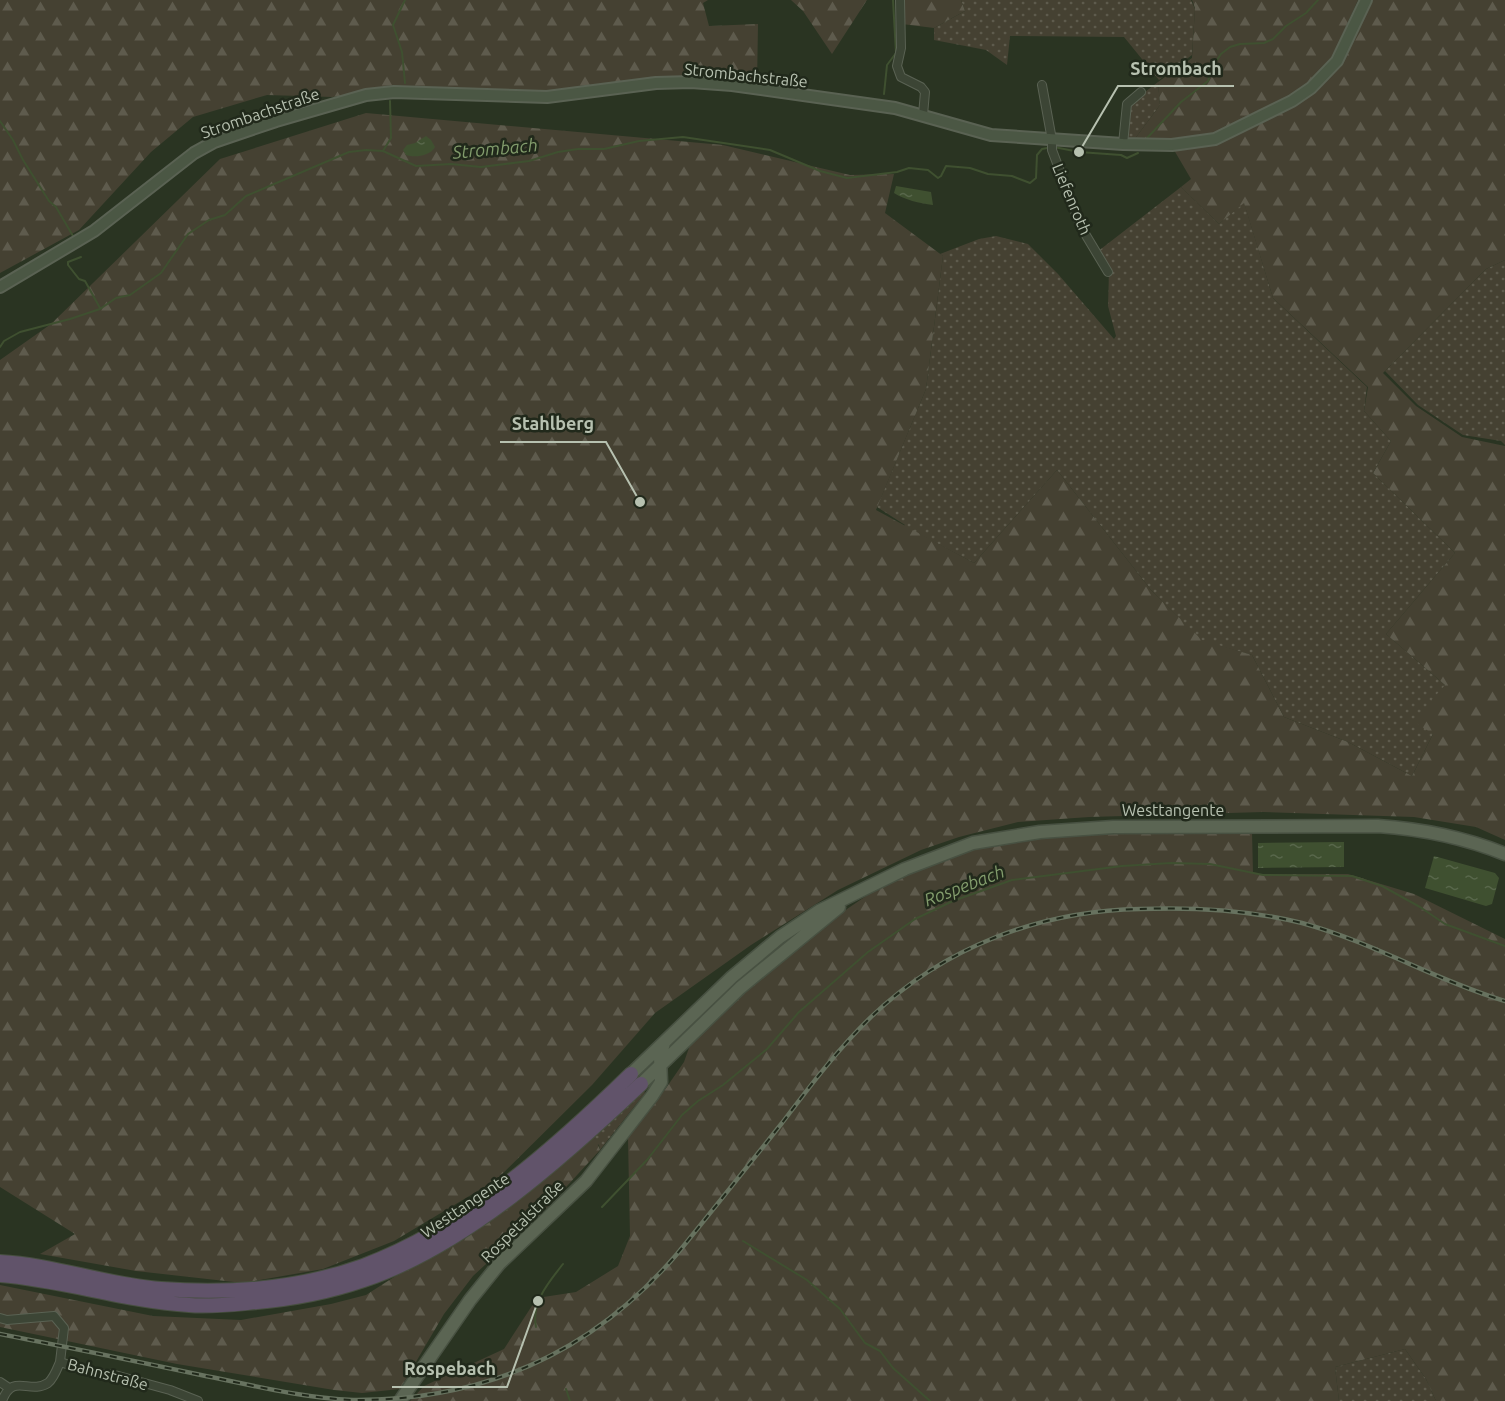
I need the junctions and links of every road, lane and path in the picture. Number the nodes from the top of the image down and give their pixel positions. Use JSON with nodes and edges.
{"nodes":[{"id":1,"x":900,"y":0,"type":"edge"},
{"id":2,"x":1366,"y":0,"type":"edge"},
{"id":3,"x":1042,"y":85,"type":"dead end"},
{"id":4,"x":1141,"y":92,"type":"dead end"},
{"id":5,"x":923,"y":115,"type":"junction"},
{"id":6,"x":1052,"y":140,"type":"junction"},
{"id":7,"x":1123,"y":144,"type":"junction"},
{"id":8,"x":1108,"y":272,"type":"dead end"},
{"id":9,"x":0,"y":287,"type":"edge"},
{"id":10,"x":1505,"y":854,"type":"edge"},
{"id":11,"x":850,"y":897,"type":"junction"},
{"id":12,"x":665,"y":1039,"type":"junction"},
{"id":13,"x":660,"y":1065,"type":"junction"},
{"id":14,"x":636,"y":1079,"type":"junction"},
{"id":15,"x":0,"y":1262,"type":"edge"},
{"id":16,"x":0,"y":1275,"type":"edge"},
{"id":17,"x":0,"y":1318,"type":"edge"},
{"id":18,"x":60,"y":1362,"type":"junction"},
{"id":19,"x":0,"y":1382,"type":"edge"},
{"id":20,"x":9,"y":1388,"type":"junction"},
{"id":21,"x":2,"y":1401,"type":"edge"},
{"id":22,"x":198,"y":1401,"type":"edge"},
{"id":23,"x":400,"y":1401,"type":"edge"}],
"edges":[{"from":1,"to":5,"type":"street"},
{"from":2,"to":7,"type":"main road","name":"Strombachstraße"},
{"from":3,"to":6,"type":"street","name":"Liefenroth"},
{"from":4,"to":7,"type":"street"},
{"from":5,"to":6,"type":"main road","name":"Strombachstraße"},
{"from":5,"to":9,"type":"main road","name":"Strombachstraße"},
{"from":6,"to":7,"type":"main road","name":"Strombachstraße"},
{"from":6,"to":8,"type":"street","name":"Liefenroth"},
{"from":10,"to":11,"type":"main road","name":"Westtangente"},
{"from":11,"to":12,"type":"main road","name":"Westtangente"},
{"from":11,"to":13,"type":"main road","name":"Westtangente"},
{"from":12,"to":13,"type":"main road","name":"Rospetalstraße"},
{"from":12,"to":14,"type":"main road","name":"Westtangente"},
{"from":13,"to":14,"type":"main road","name":"Westtangente"},
{"from":13,"to":23,"type":"main road","name":"Rospetalstraße"},
{"from":14,"to":15,"type":"highway","name":"Westtangente"},
{"from":14,"to":16,"type":"highway","name":"Westtangente"},
{"from":17,"to":18,"type":"street"},
{"from":18,"to":20,"type":"street","name":"Bahnstraße"},
{"from":18,"to":22,"type":"street","name":"Bahnstraße"},
{"from":19,"to":20,"type":"street"},
{"from":20,"to":21,"type":"street"}]}
